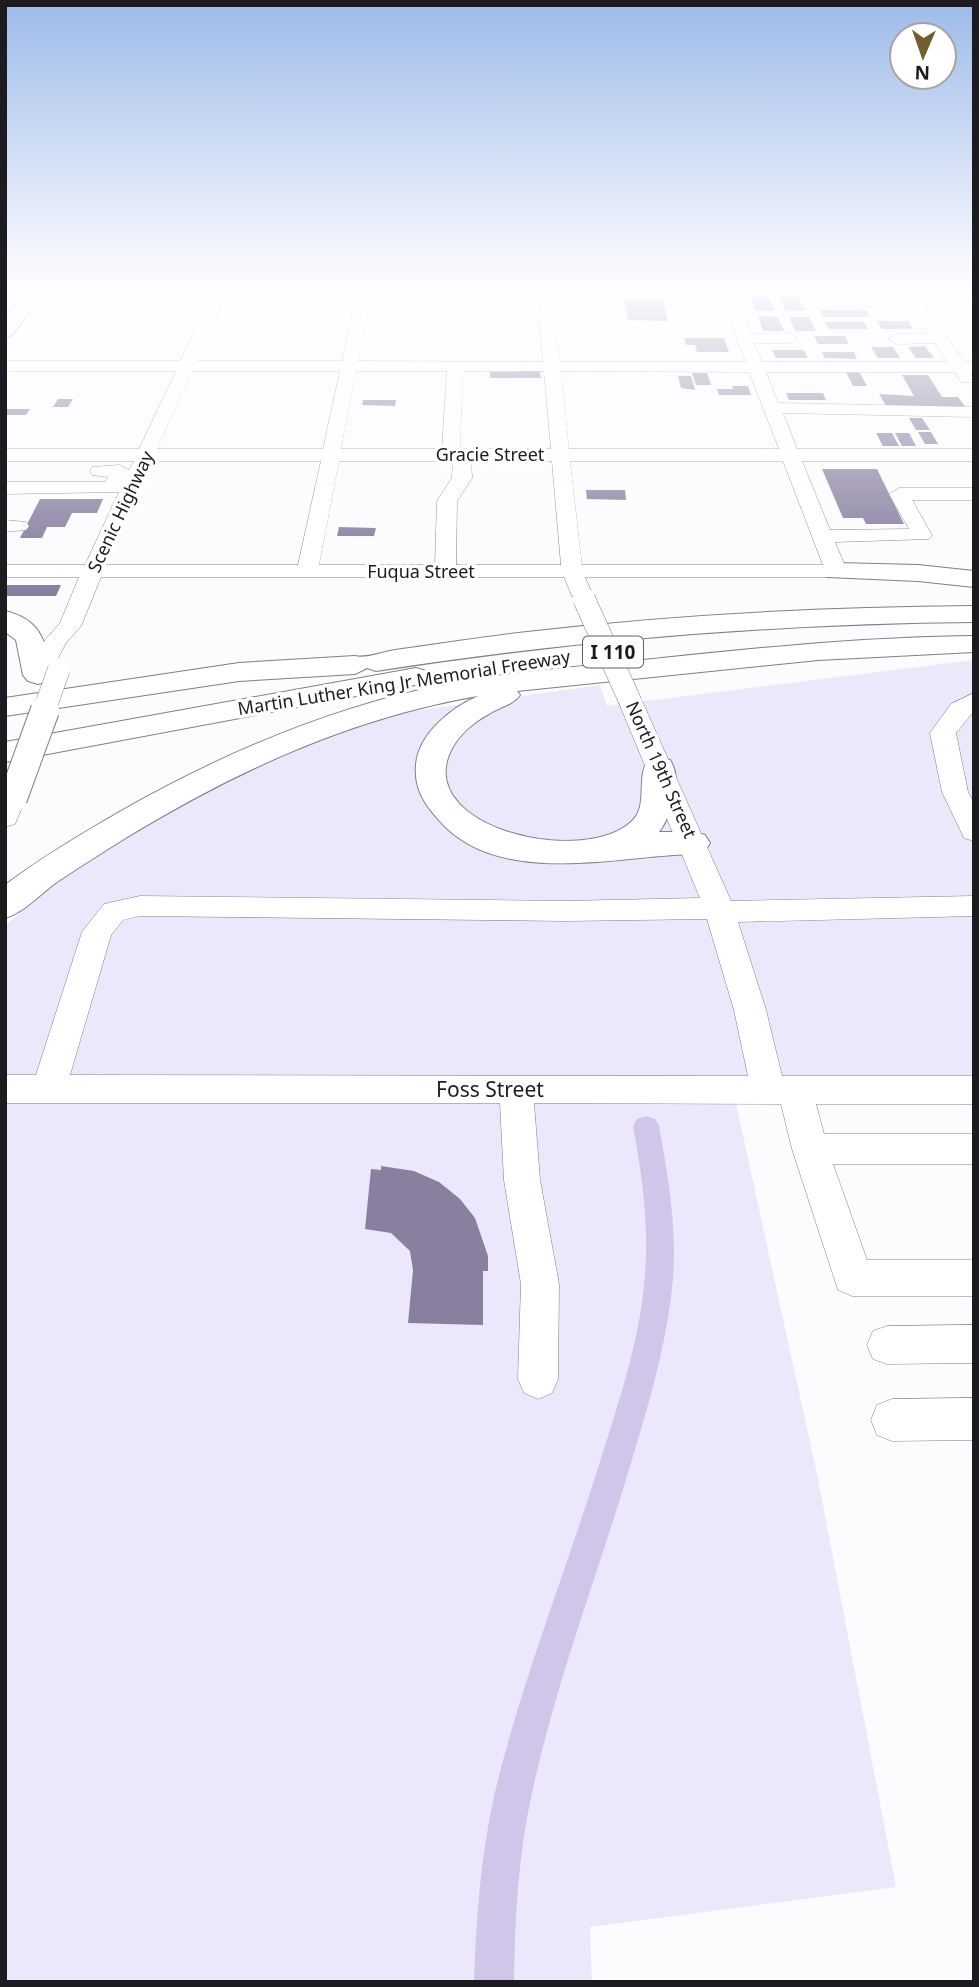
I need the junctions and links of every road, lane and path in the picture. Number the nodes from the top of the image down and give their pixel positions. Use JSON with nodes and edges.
{"nodes":[{"id":1,"x":183,"y":377,"type":"edge"},
{"id":2,"x":348,"y":377,"type":"edge"},
{"id":3,"x":455,"y":377,"type":"edge"},
{"id":4,"x":554,"y":377,"type":"edge"},
{"id":5,"x":759,"y":377,"type":"edge"},
{"id":6,"x":772,"y":408,"type":"junction"},
{"id":7,"x":967,"y":412,"type":"edge"},
{"id":8,"x":974,"y":435,"type":"edge"},
{"id":9,"x":789,"y":454,"type":"junction"},
{"id":10,"x":148,"y":455,"type":"junction"},
{"id":11,"x":331,"y":455,"type":"junction"},
{"id":12,"x":457,"y":455,"type":"junction"},
{"id":13,"x":974,"y":455,"type":"edge"},
{"id":14,"x":561,"y":456,"type":"junction"},
{"id":15,"x":885,"y":466,"type":"dead end"},
{"id":16,"x":11,"y":470,"type":"edge"},
{"id":17,"x":900,"y":494,"type":"junction"},
{"id":18,"x":974,"y":494,"type":"edge"},
{"id":19,"x":5,"y":508,"type":"edge"},
{"id":20,"x":30,"y":508,"type":"dead end"},
{"id":21,"x":822,"y":536,"type":"junction"},
{"id":22,"x":9,"y":540,"type":"edge"},
{"id":23,"x":65,"y":559,"type":"dead end"},
{"id":24,"x":836,"y":570,"type":"junction"},
{"id":25,"x":5,"y":571,"type":"edge"},
{"id":26,"x":92,"y":572,"type":"junction"},
{"id":27,"x":444,"y":572,"type":"junction"},
{"id":28,"x":572,"y":572,"type":"junction"},
{"id":29,"x":307,"y":573,"type":"junction"},
{"id":30,"x":974,"y":579,"type":"edge"},
{"id":31,"x":974,"y":614,"type":"edge"},
{"id":32,"x":5,"y":619,"type":"edge"},
{"id":33,"x":974,"y":634,"type":"edge"},
{"id":34,"x":974,"y":644,"type":"edge"},
{"id":35,"x":355,"y":665,"type":"junction"},
{"id":36,"x":652,"y":668,"type":"junction"},
{"id":37,"x":49,"y":672,"type":"junction"},
{"id":38,"x":974,"y":700,"type":"edge"},
{"id":39,"x":256,"y":706,"type":"junction"},
{"id":40,"x":5,"y":707,"type":"edge"},
{"id":41,"x":5,"y":728,"type":"edge"},
{"id":42,"x":5,"y":753,"type":"edge"},
{"id":43,"x":5,"y":764,"type":"edge"},
{"id":44,"x":659,"y":767,"type":"junction"},
{"id":45,"x":9,"y":808,"type":"edge"},
{"id":46,"x":974,"y":832,"type":"edge"},
{"id":47,"x":693,"y":843,"type":"junction"},
{"id":48,"x":595,"y":852,"type":"junction"},
{"id":49,"x":5,"y":905,"type":"edge"},
{"id":50,"x":974,"y":906,"type":"edge"},
{"id":51,"x":720,"y":910,"type":"junction"},
{"id":52,"x":5,"y":1089,"type":"edge"},
{"id":53,"x":49,"y":1089,"type":"junction"},
{"id":54,"x":516,"y":1090,"type":"junction"},
{"id":55,"x":781,"y":1090,"type":"junction"},
{"id":56,"x":974,"y":1090,"type":"edge"},
{"id":57,"x":810,"y":1149,"type":"junction"},
{"id":58,"x":974,"y":1149,"type":"edge"},
{"id":59,"x":974,"y":1278,"type":"edge"},
{"id":60,"x":974,"y":1344,"type":"edge"},
{"id":61,"x":887,"y":1345,"type":"dead end"},
{"id":62,"x":538,"y":1379,"type":"dead end"},
{"id":63,"x":974,"y":1419,"type":"edge"},
{"id":64,"x":892,"y":1420,"type":"dead end"}],
"edges":[{"from":1,"to":10,"type":"street","name":"Scenic Highway"},
{"from":2,"to":11,"type":"street"},
{"from":3,"to":12,"type":"street"},
{"from":4,"to":14,"type":"street","name":"North 19th Street"},
{"from":5,"to":6,"type":"street"},
{"from":6,"to":7,"type":"street"},
{"from":6,"to":9,"type":"street"},
{"from":7,"to":8,"type":"street"},
{"from":9,"to":13,"type":"street","name":"Gracie Street"},
{"from":9,"to":14,"type":"street","name":"Gracie Street"},
{"from":9,"to":21,"type":"street"},
{"from":10,"to":11,"type":"street","name":"Gracie Street"},
{"from":10,"to":16,"type":"street","name":"Gracie Street"},
{"from":10,"to":26,"type":"street","name":"Scenic Highway"},
{"from":11,"to":12,"type":"street","name":"Gracie Street"},
{"from":11,"to":29,"type":"street"},
{"from":12,"to":14,"type":"street","name":"Gracie Street"},
{"from":12,"to":27,"type":"street"},
{"from":14,"to":28,"type":"street","name":"North 19th Street"},
{"from":15,"to":17,"type":"street"},
{"from":17,"to":18,"type":"street"},
{"from":17,"to":21,"type":"street"},
{"from":19,"to":20,"type":"street"},
{"from":21,"to":24,"type":"street"},
{"from":22,"to":23,"type":"street"},
{"from":24,"to":28,"type":"street","name":"Fuqua Street"},
{"from":24,"to":30,"type":"main road"},
{"from":25,"to":26,"type":"street","name":"Fuqua Street"},
{"from":26,"to":29,"type":"street","name":"Fuqua Street"},
{"from":26,"to":37,"type":"street","name":"Scenic Highway"},
{"from":27,"to":28,"type":"street","name":"Fuqua Street"},
{"from":27,"to":29,"type":"street","name":"Fuqua Street"},
{"from":28,"to":44,"type":"street","name":"North 19th Street","bridge":true},
{"from":31,"to":35,"type":"main road","name":"Martin Luther King Jr Memorial Freeway","number":"I 110"},
{"from":32,"to":37,"type":"main road"},
{"from":33,"to":39,"type":"main road","name":"Martin Luther King Jr Memorial Freeway","number":"I 110"},
{"from":34,"to":36,"type":"main road"},
{"from":35,"to":40,"type":"main road"},
{"from":35,"to":41,"type":"main road","name":"Martin Luther King Jr Memorial Freeway","number":"I 110"},
{"from":36,"to":48,"type":"main road"},
{"from":36,"to":49,"type":"main road"},
{"from":37,"to":42,"type":"street","name":"Scenic Highway"},
{"from":37,"to":45,"type":"street","name":"Scenic Highway","bridge":true},
{"from":38,"to":46,"type":"street"},
{"from":39,"to":42,"type":"main road","name":"Martin Luther King Jr Memorial Freeway","number":"I 110"},
{"from":39,"to":43,"type":"main road"},
{"from":44,"to":47,"type":"street","name":"North 19th Street"},
{"from":44,"to":48,"type":"main road"},
{"from":47,"to":48,"type":"main road"},
{"from":47,"to":51,"type":"street","name":"North 19th Street"},
{"from":50,"to":51,"type":"street"},
{"from":51,"to":53,"type":"street"},
{"from":51,"to":55,"type":"street","name":"North 19th Street"},
{"from":52,"to":53,"type":"street","name":"Foss Street"},
{"from":53,"to":54,"type":"street","name":"Foss Street"},
{"from":54,"to":55,"type":"street","name":"Foss Street"},
{"from":54,"to":62,"type":"street"},
{"from":55,"to":56,"type":"street","name":"Foss Street"},
{"from":55,"to":57,"type":"street","name":"North 19th Street"},
{"from":57,"to":58,"type":"street"},
{"from":57,"to":59,"type":"street","name":"North 19th Street"},
{"from":60,"to":61,"type":"street"},
{"from":63,"to":64,"type":"street"}]}
